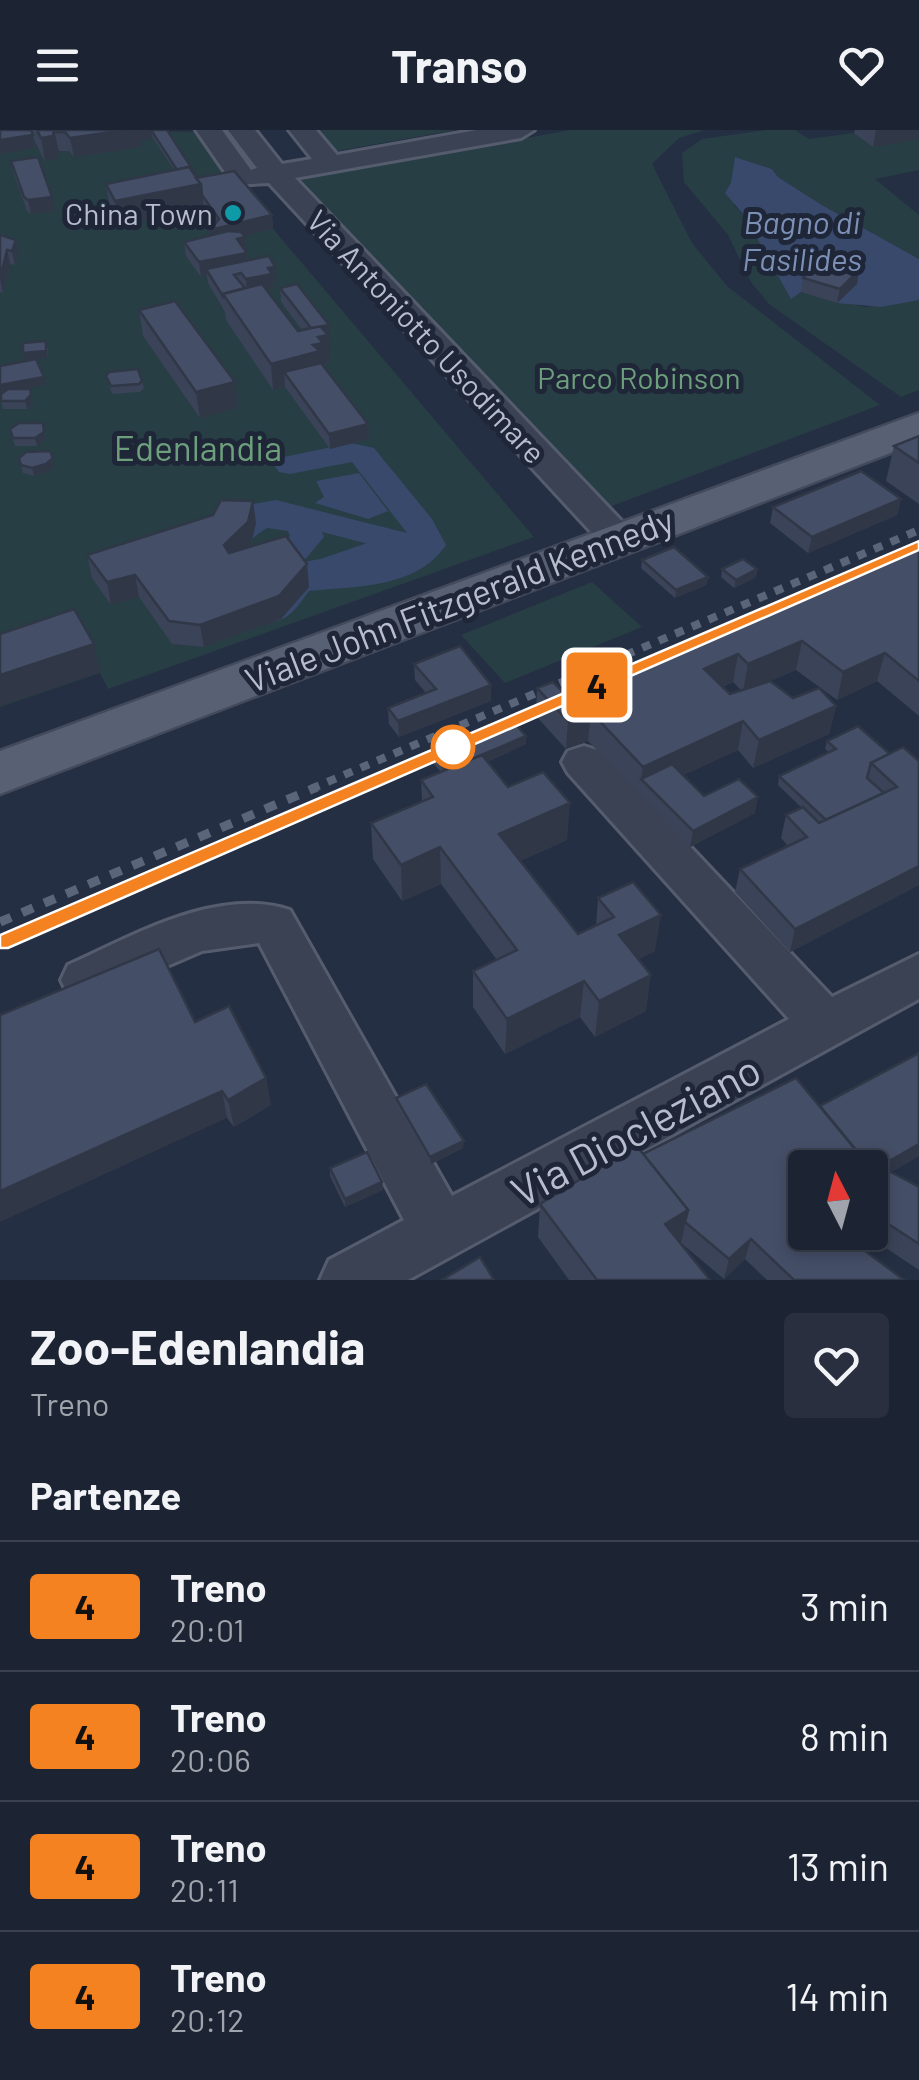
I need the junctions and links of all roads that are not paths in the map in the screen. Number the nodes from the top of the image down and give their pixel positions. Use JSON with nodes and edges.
{"nodes":[{"id":1,"x":209,"y":130,"type":"edge"},
{"id":2,"x":242,"y":130,"type":"edge"},
{"id":3,"x":302,"y":130,"type":"edge"},
{"id":4,"x":521,"y":130,"type":"edge"},
{"id":5,"x":330,"y":164,"type":"junction"},
{"id":6,"x":275,"y":173,"type":"junction"},
{"id":7,"x":919,"y":426,"type":"edge"},
{"id":8,"x":618,"y":539,"type":"junction"},
{"id":9,"x":584,"y":762,"type":"dead end"},
{"id":10,"x":0,"y":773,"type":"edge"},
{"id":11,"x":919,"y":975,"type":"edge"},
{"id":12,"x":86,"y":980,"type":"edge"},
{"id":13,"x":827,"y":1026,"type":"junction"},
{"id":14,"x":441,"y":1232,"type":"junction"},
{"id":15,"x":350,"y":1280,"type":"edge"}],
"edges":[{"from":1,"to":6,"type":"street"},
{"from":2,"to":6,"type":"street","name":"Via Antoniotto Usodimare"},
{"from":3,"to":5,"type":"street"},
{"from":4,"to":5,"type":"street"},
{"from":5,"to":6,"type":"street"},
{"from":6,"to":8,"type":"street","name":"Via Antoniotto Usodimare"},
{"from":7,"to":8,"type":"main road","name":"Viale John Fitzgerald Kennedy"},
{"from":8,"to":10,"type":"main road","name":"Viale John Fitzgerald Kennedy"},
{"from":9,"to":13,"type":"street"},
{"from":11,"to":13,"type":"street","name":"Via Diocleziano"},
{"from":12,"to":14,"type":"street"},
{"from":13,"to":14,"type":"street","name":"Via Diocleziano"},
{"from":14,"to":15,"type":"street","name":"Via Diocleziano"}]}
